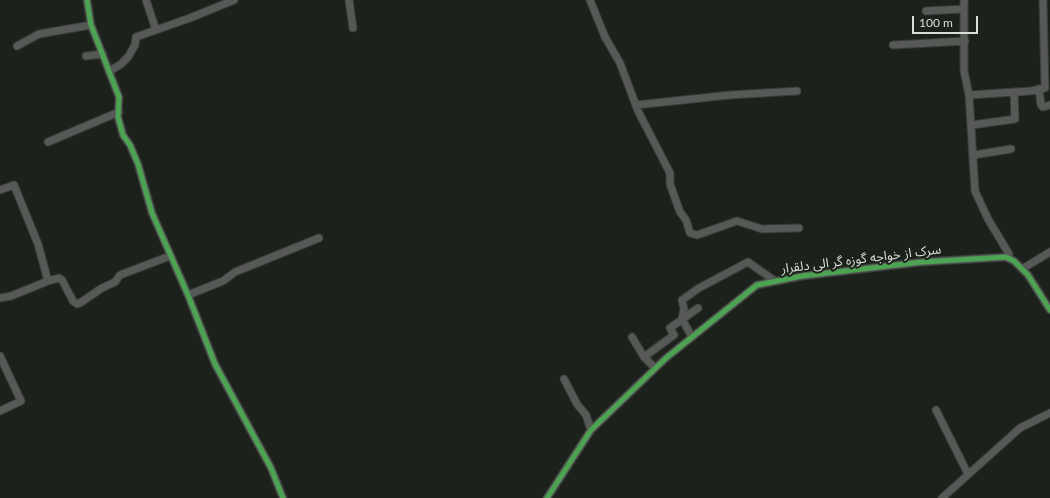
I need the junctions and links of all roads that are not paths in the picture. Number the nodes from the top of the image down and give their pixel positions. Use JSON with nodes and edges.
{"nodes":[{"id":1,"x":87,"y":0,"type":"edge"},
{"id":2,"x":146,"y":0,"type":"edge"},
{"id":3,"x":234,"y":0,"type":"edge"},
{"id":4,"x":349,"y":0,"type":"edge"},
{"id":5,"x":590,"y":0,"type":"edge"},
{"id":6,"x":964,"y":0,"type":"edge"},
{"id":7,"x":1043,"y":0,"type":"edge"},
{"id":8,"x":964,"y":10,"type":"junction"},
{"id":9,"x":926,"y":11,"type":"dead end"},
{"id":10,"x":91,"y":25,"type":"junction"},
{"id":11,"x":354,"y":28,"type":"dead end"},
{"id":12,"x":1047,"y":28,"type":"edge"},
{"id":13,"x":156,"y":30,"type":"junction"},
{"id":14,"x":965,"y":41,"type":"junction"},
{"id":15,"x":893,"y":45,"type":"dead end"},
{"id":16,"x":17,"y":46,"type":"dead end"},
{"id":17,"x":103,"y":54,"type":"junction"},
{"id":18,"x":86,"y":56,"type":"dead end"},
{"id":19,"x":110,"y":72,"type":"junction"},
{"id":20,"x":1039,"y":89,"type":"junction"},
{"id":21,"x":797,"y":91,"type":"dead end"},
{"id":22,"x":1014,"y":92,"type":"junction"},
{"id":23,"x":968,"y":95,"type":"junction"},
{"id":24,"x":636,"y":105,"type":"junction"},
{"id":25,"x":1050,"y":105,"type":"edge"},
{"id":26,"x":119,"y":112,"type":"junction"},
{"id":27,"x":972,"y":125,"type":"junction"},
{"id":28,"x":48,"y":142,"type":"dead end"},
{"id":29,"x":1011,"y":149,"type":"dead end"},
{"id":30,"x":974,"y":155,"type":"junction"},
{"id":31,"x":0,"y":190,"type":"edge"},
{"id":32,"x":799,"y":228,"type":"dead end"},
{"id":33,"x":319,"y":238,"type":"dead end"},
{"id":34,"x":1050,"y":252,"type":"edge"},
{"id":35,"x":170,"y":256,"type":"junction"},
{"id":36,"x":1009,"y":258,"type":"junction"},
{"id":37,"x":1022,"y":268,"type":"junction"},
{"id":38,"x":48,"y":281,"type":"junction"},
{"id":39,"x":775,"y":282,"type":"junction"},
{"id":40,"x":188,"y":295,"type":"junction"},
{"id":41,"x":0,"y":298,"type":"edge"},
{"id":42,"x":698,"y":308,"type":"dead end"},
{"id":43,"x":1050,"y":310,"type":"edge"},
{"id":44,"x":682,"y":319,"type":"junction"},
{"id":45,"x":632,"y":336,"type":"dead end"},
{"id":46,"x":692,"y":337,"type":"junction"},
{"id":47,"x":0,"y":356,"type":"edge"},
{"id":48,"x":644,"y":356,"type":"junction"},
{"id":49,"x":655,"y":368,"type":"junction"},
{"id":50,"x":564,"y":379,"type":"dead end"},
{"id":51,"x":936,"y":410,"type":"dead end"},
{"id":52,"x":0,"y":411,"type":"edge"},
{"id":53,"x":1050,"y":413,"type":"edge"},
{"id":54,"x":591,"y":430,"type":"junction"},
{"id":55,"x":968,"y":474,"type":"junction"},
{"id":56,"x":282,"y":498,"type":"edge"},
{"id":57,"x":547,"y":498,"type":"edge"},
{"id":58,"x":942,"y":498,"type":"edge"}],
"edges":[{"from":1,"to":10,"type":"street"},
{"from":2,"to":13,"type":"street"},
{"from":3,"to":13,"type":"street"},
{"from":4,"to":11,"type":"street"},
{"from":5,"to":24,"type":"street"},
{"from":6,"to":8,"type":"street"},
{"from":7,"to":12,"type":"street"},
{"from":8,"to":9,"type":"street"},
{"from":8,"to":14,"type":"street"},
{"from":10,"to":16,"type":"street"},
{"from":10,"to":17,"type":"street"},
{"from":12,"to":20,"type":"street"},
{"from":13,"to":19,"type":"street"},
{"from":14,"to":15,"type":"street"},
{"from":14,"to":23,"type":"street"},
{"from":17,"to":18,"type":"street"},
{"from":17,"to":19,"type":"street"},
{"from":19,"to":26,"type":"street"},
{"from":20,"to":22,"type":"street"},
{"from":20,"to":25,"type":"street"},
{"from":21,"to":24,"type":"street"},
{"from":22,"to":23,"type":"street"},
{"from":22,"to":27,"type":"street"},
{"from":23,"to":27,"type":"street"},
{"from":24,"to":32,"type":"street"},
{"from":26,"to":28,"type":"street"},
{"from":26,"to":35,"type":"street"},
{"from":27,"to":30,"type":"street"},
{"from":29,"to":30,"type":"street"},
{"from":30,"to":36,"type":"street"},
{"from":31,"to":38,"type":"street"},
{"from":33,"to":40,"type":"street"},
{"from":34,"to":37,"type":"street"},
{"from":35,"to":38,"type":"street"},
{"from":35,"to":40,"type":"street"},
{"from":36,"to":37,"type":"street"},
{"from":36,"to":39,"type":"street","name":"سرک از خواجه گوزه گر الی دلقرار"},
{"from":37,"to":43,"type":"street"},
{"from":38,"to":41,"type":"street"},
{"from":39,"to":44,"type":"street"},
{"from":39,"to":46,"type":"street","name":"سرک از خواجه گوزه گر الی دلقرار"},
{"from":40,"to":56,"type":"street"},
{"from":42,"to":44,"type":"street"},
{"from":44,"to":46,"type":"street"},
{"from":44,"to":48,"type":"street"},
{"from":45,"to":48,"type":"street"},
{"from":46,"to":49,"type":"street","name":"سرک از خواجه گوزه گر الی دلقرار"},
{"from":47,"to":52,"type":"street"},
{"from":48,"to":49,"type":"street"},
{"from":49,"to":54,"type":"street","name":"سرک از خواجه گوزه گر الی دلقرار"},
{"from":50,"to":54,"type":"street"},
{"from":51,"to":55,"type":"street"},
{"from":53,"to":55,"type":"street"},
{"from":54,"to":57,"type":"street","name":"سرک از خواجه گوزه گر الی دلقرار"},
{"from":55,"to":58,"type":"street"}]}
